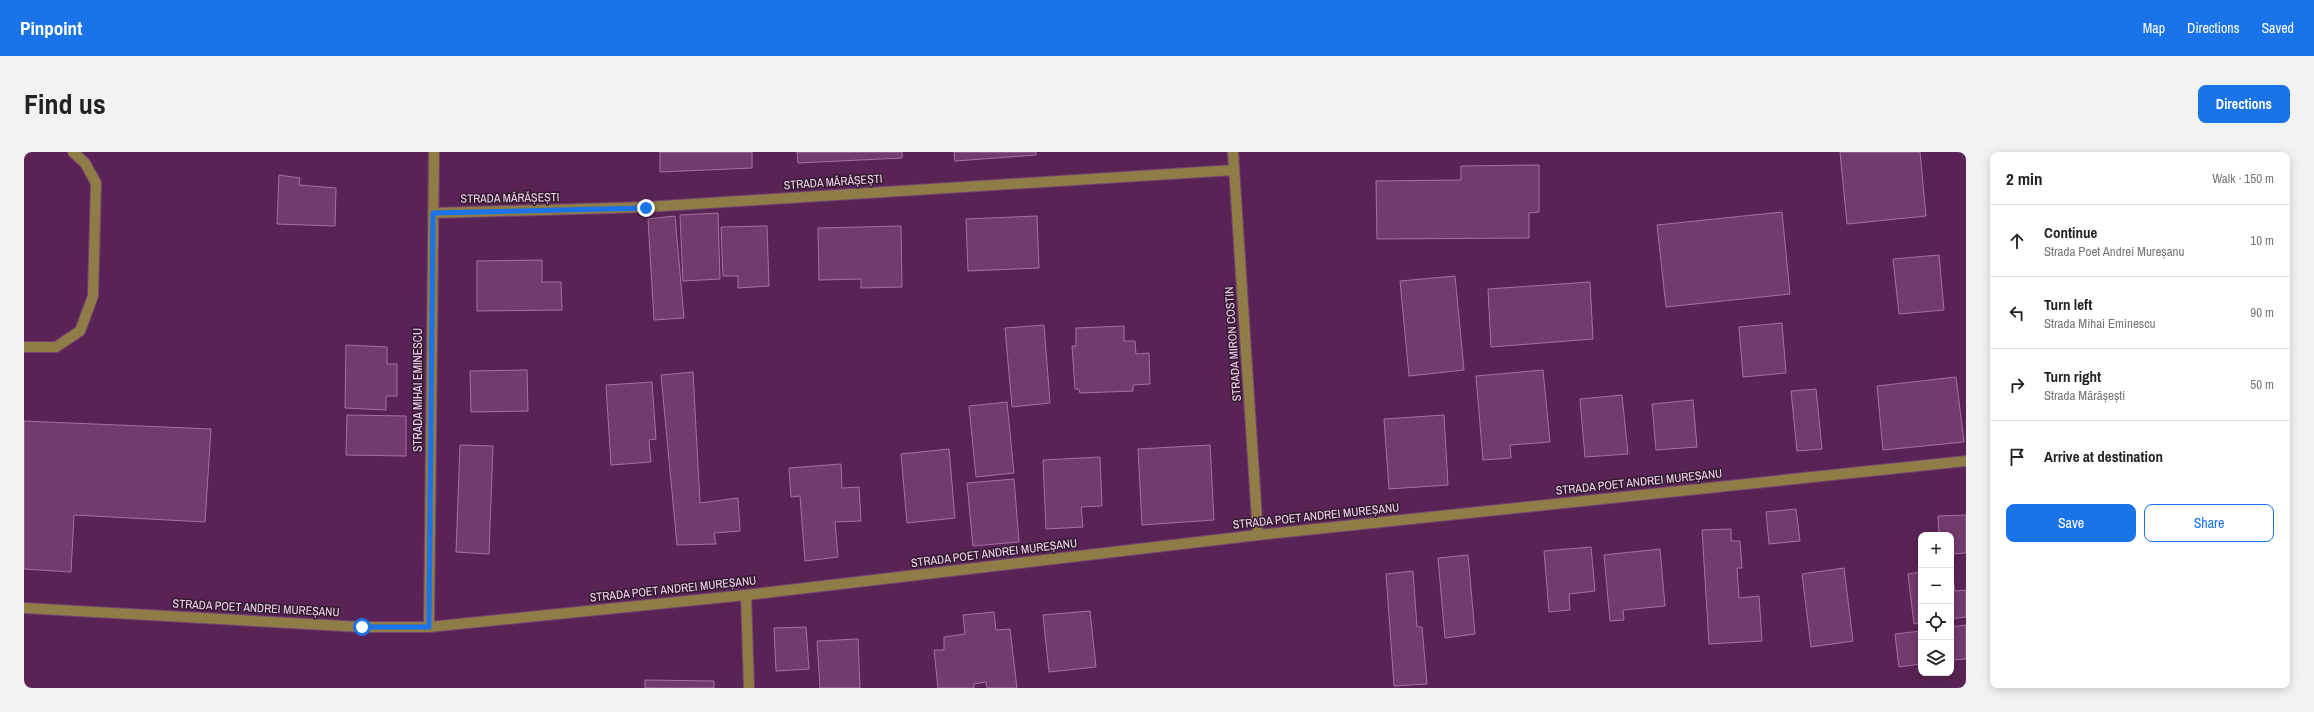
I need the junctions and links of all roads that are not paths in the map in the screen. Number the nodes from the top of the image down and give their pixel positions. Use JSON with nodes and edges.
{"nodes":[{"id":1,"x":73,"y":152,"type":"edge"},
{"id":2,"x":434,"y":152,"type":"edge"},
{"id":3,"x":1233,"y":152,"type":"edge"},
{"id":4,"x":1234,"y":170,"type":"junction"},
{"id":5,"x":433,"y":213,"type":"junction"},
{"id":6,"x":24,"y":347,"type":"edge"},
{"id":7,"x":1966,"y":461,"type":"edge"},
{"id":8,"x":1258,"y":535,"type":"junction"},
{"id":9,"x":746,"y":595,"type":"junction"},
{"id":10,"x":24,"y":608,"type":"edge"},
{"id":11,"x":429,"y":627,"type":"junction"},
{"id":12,"x":749,"y":688,"type":"edge"}],
"edges":[{"from":1,"to":6,"type":"street"},
{"from":2,"to":5,"type":"street","name":"STRADA MIHAI EMINESCU"},
{"from":3,"to":4,"type":"street","name":"STRADA MIRON COSTIN"},
{"from":4,"to":5,"type":"street","name":"STRADA MĂRĂȘEȘTI"},
{"from":4,"to":8,"type":"street","name":"STRADA MIRON COSTIN"},
{"from":5,"to":11,"type":"street","name":"STRADA MIHAI EMINESCU"},
{"from":7,"to":8,"type":"street","name":"STRADA POET ANDREI MUREȘANU"},
{"from":8,"to":9,"type":"street","name":"STRADA POET ANDREI MUREȘANU"},
{"from":9,"to":11,"type":"street","name":"STRADA POET ANDREI MUREȘANU"},
{"from":9,"to":12,"type":"street"},
{"from":10,"to":11,"type":"street","name":"STRADA POET ANDREI MUREȘANU"}]}
